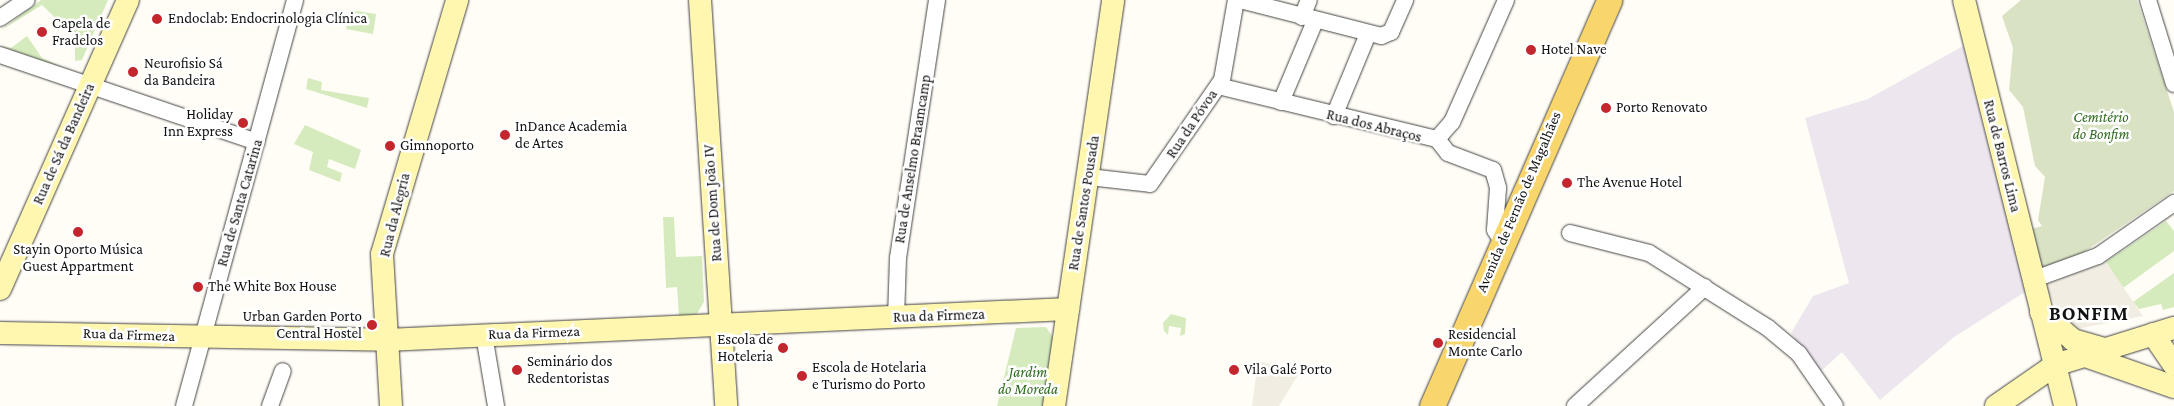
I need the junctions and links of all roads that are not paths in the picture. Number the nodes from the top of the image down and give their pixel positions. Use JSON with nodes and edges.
{"nodes":[{"id":1,"x":27,"y":0,"type":"edge"},
{"id":2,"x":128,"y":0,"type":"edge"},
{"id":3,"x":295,"y":0,"type":"edge"},
{"id":4,"x":457,"y":0,"type":"edge"},
{"id":5,"x":700,"y":0,"type":"edge"},
{"id":6,"x":937,"y":0,"type":"edge"},
{"id":7,"x":1113,"y":0,"type":"edge"},
{"id":8,"x":1236,"y":0,"type":"edge"},
{"id":9,"x":1240,"y":0,"type":"edge"},
{"id":10,"x":1309,"y":0,"type":"edge"},
{"id":11,"x":1404,"y":0,"type":"edge"},
{"id":12,"x":1506,"y":0,"type":"edge"},
{"id":13,"x":1609,"y":0,"type":"edge"},
{"id":14,"x":1964,"y":0,"type":"edge"},
{"id":15,"x":2148,"y":0,"type":"edge"},
{"id":16,"x":0,"y":18,"type":"edge"},
{"id":17,"x":1308,"y":19,"type":"junction"},
{"id":18,"x":1368,"y":34,"type":"junction"},
{"id":19,"x":0,"y":55,"type":"edge"},
{"id":20,"x":2174,"y":84,"type":"edge"},
{"id":21,"x":90,"y":85,"type":"junction"},
{"id":22,"x":1218,"y":86,"type":"junction"},
{"id":23,"x":1281,"y":102,"type":"junction"},
{"id":24,"x":1334,"y":116,"type":"junction"},
{"id":25,"x":1438,"y":139,"type":"junction"},
{"id":26,"x":257,"y":142,"type":"junction"},
{"id":27,"x":1089,"y":177,"type":"junction"},
{"id":28,"x":2174,"y":203,"type":"edge"},
{"id":29,"x":1570,"y":233,"type":"dead end"},
{"id":30,"x":1502,"y":241,"type":"junction"},
{"id":31,"x":2032,"y":280,"type":"junction"},
{"id":32,"x":1705,"y":287,"type":"junction"},
{"id":33,"x":0,"y":289,"type":"edge"},
{"id":34,"x":1068,"y":309,"type":"junction"},
{"id":35,"x":2041,"y":312,"type":"junction"},
{"id":36,"x":896,"y":318,"type":"junction"},
{"id":37,"x":721,"y":326,"type":"junction"},
{"id":38,"x":2164,"y":331,"type":"edge"},
{"id":39,"x":0,"y":333,"type":"edge"},
{"id":40,"x":484,"y":335,"type":"junction"},
{"id":41,"x":202,"y":337,"type":"junction"},
{"id":42,"x":387,"y":340,"type":"junction"},
{"id":43,"x":2089,"y":348,"type":"junction"},
{"id":44,"x":2055,"y":365,"type":"junction"},
{"id":45,"x":2174,"y":365,"type":"edge"},
{"id":46,"x":284,"y":371,"type":"dead end"},
{"id":47,"x":2174,"y":387,"type":"edge"},
{"id":48,"x":184,"y":406,"type":"edge"},
{"id":49,"x":270,"y":406,"type":"edge"},
{"id":50,"x":391,"y":406,"type":"edge"},
{"id":51,"x":496,"y":406,"type":"edge"},
{"id":52,"x":726,"y":406,"type":"edge"},
{"id":53,"x":1054,"y":406,"type":"edge"},
{"id":54,"x":1432,"y":406,"type":"edge"},
{"id":55,"x":1576,"y":406,"type":"edge"},
{"id":56,"x":1835,"y":406,"type":"edge"},
{"id":57,"x":1996,"y":406,"type":"edge"},
{"id":58,"x":2065,"y":406,"type":"edge"}],
"edges":[{"from":1,"to":16,"type":"street"},
{"from":2,"to":21,"type":"street","name":"Rua de Sá da Bandeira"},
{"from":3,"to":26,"type":"street","name":"Rua de Santa Catarina"},
{"from":4,"to":42,"type":"street","name":"Rua da Alegria"},
{"from":5,"to":37,"type":"street","name":"Rua de Dom João IV"},
{"from":6,"to":36,"type":"street","name":"Rua de Anselmo Braamcamp"},
{"from":7,"to":27,"type":"street","name":"Rua de Santos Pousada"},
{"from":8,"to":22,"type":"street","name":"Rua da Póvoa"},
{"from":9,"to":17,"type":"street"},
{"from":10,"to":17,"type":"street"},
{"from":11,"to":18,"type":"street"},
{"from":12,"to":25,"type":"street","name":"Rua dos Abraços"},
{"from":13,"to":30,"type":"main road","name":"Avenida de Fernão de Magalhães"},
{"from":14,"to":31,"type":"street","name":"Rua de Barros Lima"},
{"from":15,"to":20,"type":"street"},
{"from":17,"to":18,"type":"street"},
{"from":17,"to":23,"type":"street"},
{"from":18,"to":24,"type":"street"},
{"from":19,"to":21,"type":"street"},
{"from":21,"to":26,"type":"street"},
{"from":21,"to":33,"type":"street","name":"Rua de Sá da Bandeira"},
{"from":22,"to":23,"type":"street","name":"Rua dos Abraços"},
{"from":22,"to":27,"type":"street","name":"Rua da Póvoa"},
{"from":23,"to":24,"type":"street","name":"Rua dos Abraços"},
{"from":24,"to":25,"type":"street","name":"Rua dos Abraços"},
{"from":25,"to":30,"type":"street"},
{"from":26,"to":41,"type":"street","name":"Rua de Santa Catarina"},
{"from":27,"to":34,"type":"street","name":"Rua de Santos Pousada"},
{"from":28,"to":31,"type":"street"},
{"from":29,"to":32,"type":"street"},
{"from":30,"to":54,"type":"main road","name":"Avenida de Fernão de Magalhães"},
{"from":31,"to":35,"type":"street","name":"Rua de Barros Lima"},
{"from":32,"to":55,"type":"street"},
{"from":32,"to":56,"type":"street"},
{"from":34,"to":36,"type":"street","name":"Rua da Firmeza"},
{"from":34,"to":53,"type":"street","name":"Rua de Santos Pousada"},
{"from":35,"to":43,"type":"street"},
{"from":35,"to":44,"type":"street","name":"Rua de Barros Lima"},
{"from":36,"to":37,"type":"street","name":"Rua da Firmeza"},
{"from":37,"to":40,"type":"street","name":"Rua da Firmeza"},
{"from":37,"to":52,"type":"street","name":"Rua de Dom João IV"},
{"from":38,"to":43,"type":"street"},
{"from":38,"to":45,"type":"street"},
{"from":39,"to":41,"type":"street","name":"Rua da Firmeza"},
{"from":40,"to":42,"type":"street","name":"Rua da Firmeza"},
{"from":40,"to":51,"type":"street"},
{"from":41,"to":42,"type":"street","name":"Rua da Firmeza"},
{"from":41,"to":48,"type":"street","name":"Rua de Santa Catarina"},
{"from":42,"to":50,"type":"street","name":"Rua da Alegria"},
{"from":43,"to":44,"type":"street"},
{"from":43,"to":47,"type":"street"},
{"from":44,"to":57,"type":"street"},
{"from":44,"to":58,"type":"street","name":"Rua de Barros Lima"},
{"from":46,"to":49,"type":"street"}]}
